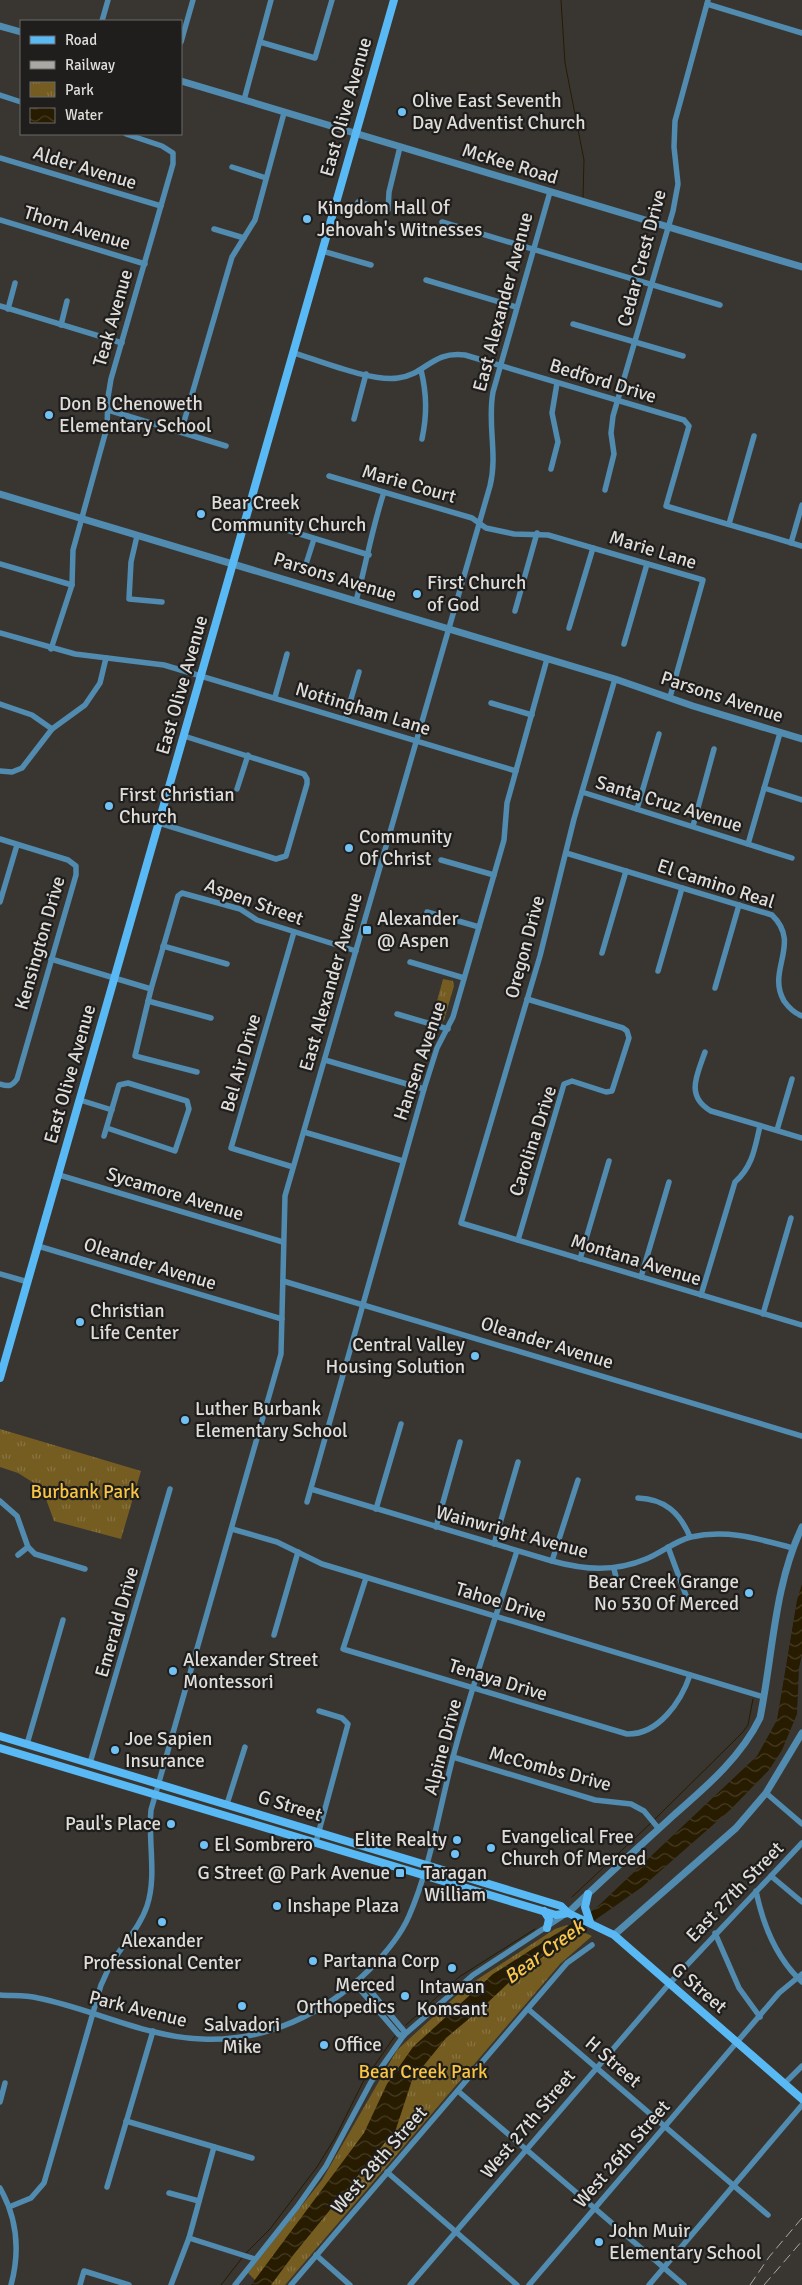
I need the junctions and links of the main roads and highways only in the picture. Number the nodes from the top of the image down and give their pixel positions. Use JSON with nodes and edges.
{"nodes":[{"id":1,"x":394,"y":0,"type":"edge"},
{"id":2,"x":0,"y":1378,"type":"edge"},
{"id":3,"x":0,"y":1736,"type":"edge"},
{"id":4,"x":0,"y":1748,"type":"edge"},
{"id":5,"x":588,"y":1894,"type":"road end"},
{"id":6,"x":544,"y":1911,"type":"junction"},
{"id":7,"x":572,"y":1914,"type":"junction"},
{"id":8,"x":590,"y":1922,"type":"junction"},
{"id":9,"x":547,"y":1928,"type":"road end"},
{"id":10,"x":802,"y":2099,"type":"edge"}],
"edges":[{"from":1,"to":2,"type":"main road","name":"East Olive Avenue"},
{"from":3,"to":7,"type":"main road","name":"G Street"},
{"from":4,"to":6,"type":"main road","name":"G Street"},
{"from":5,"to":8,"type":"main road"},
{"from":6,"to":7,"type":"main road","name":"G Street"},
{"from":6,"to":9,"type":"main road"},
{"from":7,"to":8,"type":"main road","name":"G Street"},
{"from":8,"to":10,"type":"main road","name":"G Street"}]}
